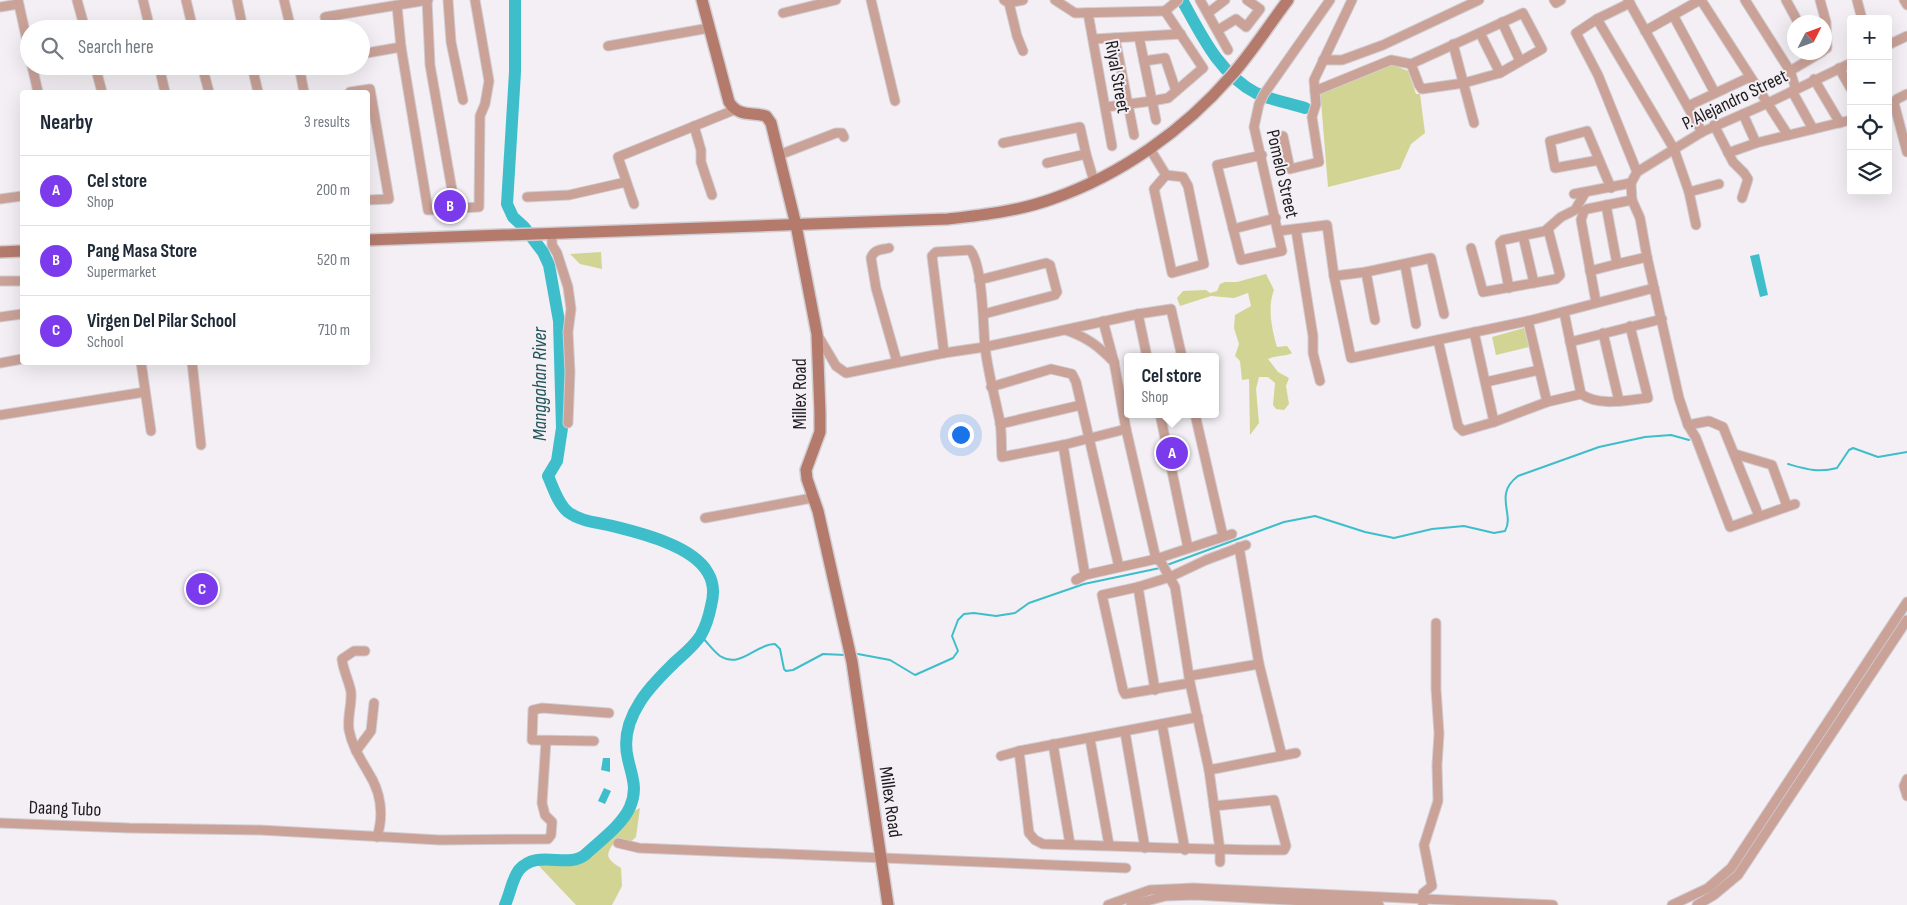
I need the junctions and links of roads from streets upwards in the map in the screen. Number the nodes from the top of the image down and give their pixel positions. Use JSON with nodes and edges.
{"nodes":[{"id":1,"x":77,"y":0,"type":"edge"},
{"id":2,"x":143,"y":0,"type":"edge"},
{"id":3,"x":186,"y":0,"type":"edge"},
{"id":4,"x":237,"y":0,"type":"edge"},
{"id":5,"x":284,"y":0,"type":"edge"},
{"id":6,"x":428,"y":0,"type":"edge"},
{"id":7,"x":448,"y":0,"type":"edge"},
{"id":8,"x":475,"y":0,"type":"edge"},
{"id":9,"x":702,"y":0,"type":"edge"},
{"id":10,"x":836,"y":0,"type":"edge"},
{"id":11,"x":871,"y":0,"type":"edge"},
{"id":12,"x":1023,"y":0,"type":"edge"},
{"id":13,"x":1055,"y":0,"type":"edge"},
{"id":14,"x":1178,"y":0,"type":"edge"},
{"id":15,"x":1200,"y":0,"type":"edge"},
{"id":16,"x":1225,"y":0,"type":"edge"},
{"id":17,"x":1247,"y":0,"type":"edge"},
{"id":18,"x":1288,"y":0,"type":"edge"},
{"id":19,"x":1330,"y":0,"type":"edge"},
{"id":20,"x":1352,"y":0,"type":"edge"},
{"id":21,"x":1479,"y":0,"type":"edge"},
{"id":22,"x":1554,"y":0,"type":"edge"},
{"id":23,"x":1561,"y":0,"type":"edge"},
{"id":24,"x":1700,"y":0,"type":"edge"},
{"id":25,"x":1745,"y":0,"type":"edge"},
{"id":26,"x":1786,"y":0,"type":"edge"},
{"id":27,"x":1820,"y":0,"type":"edge"},
{"id":28,"x":1857,"y":0,"type":"edge"},
{"id":29,"x":1904,"y":0,"type":"edge"},
{"id":30,"x":1007,"y":1,"type":"edge"},
{"id":31,"x":1629,"y":1,"type":"edge"},
{"id":32,"x":18,"y":2,"type":"edge"},
{"id":33,"x":401,"y":3,"type":"edge"},
{"id":34,"x":1907,"y":6,"type":"edge"},
{"id":35,"x":0,"y":7,"type":"edge"},
{"id":36,"x":1164,"y":11,"type":"junction"},
{"id":37,"x":783,"y":13,"type":"dead end"},
{"id":38,"x":1088,"y":13,"type":"junction"},
{"id":39,"x":1208,"y":13,"type":"junction"},
{"id":40,"x":1673,"y":15,"type":"junction"},
{"id":41,"x":1794,"y":15,"type":"edge"},
{"id":42,"x":1824,"y":15,"type":"edge"},
{"id":43,"x":1861,"y":15,"type":"edge"},
{"id":44,"x":1598,"y":19,"type":"junction"},
{"id":45,"x":22,"y":20,"type":"edge"},
{"id":46,"x":83,"y":20,"type":"edge"},
{"id":47,"x":148,"y":20,"type":"edge"},
{"id":48,"x":191,"y":20,"type":"edge"},
{"id":49,"x":241,"y":20,"type":"edge"},
{"id":50,"x":289,"y":20,"type":"edge"},
{"id":51,"x":326,"y":20,"type":"edge"},
{"id":52,"x":1502,"y":22,"type":"junction"},
{"id":53,"x":709,"y":28,"type":"junction"},
{"id":54,"x":1218,"y":30,"type":"junction"},
{"id":55,"x":1645,"y":32,"type":"junction"},
{"id":56,"x":1480,"y":33,"type":"junction"},
{"id":57,"x":1181,"y":34,"type":"junction"},
{"id":58,"x":1907,"y":36,"type":"edge"},
{"id":59,"x":1139,"y":37,"type":"junction"},
{"id":60,"x":1115,"y":38,"type":"junction"},
{"id":61,"x":1094,"y":40,"type":"junction"},
{"id":62,"x":1892,"y":43,"type":"edge"},
{"id":63,"x":1453,"y":44,"type":"junction"},
{"id":64,"x":608,"y":46,"type":"dead end"},
{"id":65,"x":401,"y":47,"type":"junction"},
{"id":66,"x":1228,"y":50,"type":"dead end"},
{"id":67,"x":1023,"y":51,"type":"dead end"},
{"id":68,"x":370,"y":52,"type":"edge"},
{"id":69,"x":1323,"y":60,"type":"junction"},
{"id":70,"x":1808,"y":60,"type":"edge"},
{"id":71,"x":1144,"y":61,"type":"junction"},
{"id":72,"x":1520,"y":61,"type":"junction"},
{"id":73,"x":1411,"y":64,"type":"junction"},
{"id":74,"x":1847,"y":65,"type":"edge"},
{"id":75,"x":1840,"y":68,"type":"junction"},
{"id":76,"x":1790,"y":71,"type":"junction"},
{"id":77,"x":1500,"y":73,"type":"junction"},
{"id":78,"x":34,"y":75,"type":"edge"},
{"id":79,"x":97,"y":75,"type":"edge"},
{"id":80,"x":161,"y":75,"type":"edge"},
{"id":81,"x":204,"y":75,"type":"edge"},
{"id":82,"x":254,"y":75,"type":"edge"},
{"id":83,"x":301,"y":75,"type":"edge"},
{"id":84,"x":1750,"y":77,"type":"junction"},
{"id":85,"x":1814,"y":79,"type":"junction"},
{"id":86,"x":1847,"y":81,"type":"edge"},
{"id":87,"x":1464,"y":83,"type":"junction"},
{"id":88,"x":38,"y":90,"type":"edge"},
{"id":89,"x":101,"y":90,"type":"edge"},
{"id":90,"x":165,"y":90,"type":"edge"},
{"id":91,"x":208,"y":90,"type":"edge"},
{"id":92,"x":258,"y":90,"type":"edge"},
{"id":93,"x":304,"y":90,"type":"edge"},
{"id":94,"x":370,"y":90,"type":"edge"},
{"id":95,"x":1794,"y":90,"type":"junction"},
{"id":96,"x":1176,"y":91,"type":"junction"},
{"id":97,"x":1315,"y":91,"type":"junction"},
{"id":98,"x":1715,"y":93,"type":"junction"},
{"id":99,"x":1907,"y":94,"type":"edge"},
{"id":100,"x":463,"y":100,"type":"dead end"},
{"id":101,"x":895,"y":101,"type":"dead end"},
{"id":102,"x":1152,"y":101,"type":"junction"},
{"id":103,"x":1768,"y":103,"type":"junction"},
{"id":104,"x":1128,"y":104,"type":"junction"},
{"id":105,"x":1688,"y":106,"type":"junction"},
{"id":106,"x":1106,"y":107,"type":"junction"},
{"id":107,"x":734,"y":110,"type":"junction"},
{"id":108,"x":1743,"y":114,"type":"junction"},
{"id":109,"x":1156,"y":120,"type":"dead end"},
{"id":110,"x":1847,"y":121,"type":"edge"},
{"id":111,"x":1474,"y":123,"type":"dead end"},
{"id":112,"x":1840,"y":123,"type":"junction"},
{"id":113,"x":1714,"y":125,"type":"junction"},
{"id":114,"x":694,"y":126,"type":"junction"},
{"id":115,"x":1813,"y":129,"type":"junction"},
{"id":116,"x":1702,"y":132,"type":"junction"},
{"id":117,"x":1134,"y":135,"type":"dead end"},
{"id":118,"x":1788,"y":135,"type":"junction"},
{"id":119,"x":1283,"y":136,"type":"dead end"},
{"id":120,"x":844,"y":137,"type":"dead end"},
{"id":121,"x":1003,"y":143,"type":"dead end"},
{"id":122,"x":1756,"y":143,"type":"junction"},
{"id":123,"x":1112,"y":146,"type":"dead end"},
{"id":124,"x":1150,"y":149,"type":"junction"},
{"id":125,"x":1674,"y":149,"type":"junction"},
{"id":126,"x":1907,"y":152,"type":"edge"},
{"id":127,"x":1728,"y":153,"type":"junction"},
{"id":128,"x":1086,"y":154,"type":"junction"},
{"id":129,"x":779,"y":155,"type":"junction"},
{"id":130,"x":1262,"y":155,"type":"junction"},
{"id":131,"x":1599,"y":160,"type":"junction"},
{"id":132,"x":1047,"y":163,"type":"dead end"},
{"id":133,"x":1637,"y":172,"type":"junction"},
{"id":134,"x":1166,"y":175,"type":"junction"},
{"id":135,"x":1094,"y":181,"type":"junction"},
{"id":136,"x":626,"y":182,"type":"junction"},
{"id":137,"x":1631,"y":183,"type":"junction"},
{"id":138,"x":1719,"y":184,"type":"dead end"},
{"id":139,"x":1611,"y":188,"type":"junction"},
{"id":140,"x":1690,"y":192,"type":"junction"},
{"id":141,"x":1585,"y":193,"type":"junction"},
{"id":142,"x":1574,"y":194,"type":"dead end"},
{"id":143,"x":712,"y":195,"type":"dead end"},
{"id":144,"x":20,"y":196,"type":"edge"},
{"id":145,"x":527,"y":197,"type":"dead end"},
{"id":146,"x":1742,"y":198,"type":"dead end"},
{"id":147,"x":0,"y":199,"type":"edge"},
{"id":148,"x":370,"y":200,"type":"edge"},
{"id":149,"x":1632,"y":200,"type":"junction"},
{"id":150,"x":634,"y":204,"type":"dead end"},
{"id":151,"x":1606,"y":205,"type":"junction"},
{"id":152,"x":455,"y":207,"type":"junction"},
{"id":153,"x":455,"y":218,"type":"dead end"},
{"id":154,"x":1276,"y":218,"type":"junction"},
{"id":155,"x":796,"y":225,"type":"junction"},
{"id":156,"x":1696,"y":225,"type":"dead end"},
{"id":157,"x":1233,"y":229,"type":"junction"},
{"id":158,"x":1548,"y":229,"type":"junction"},
{"id":159,"x":1296,"y":230,"type":"junction"},
{"id":160,"x":1278,"y":231,"type":"junction"},
{"id":161,"x":550,"y":234,"type":"junction"},
{"id":162,"x":1523,"y":236,"type":"junction"},
{"id":163,"x":370,"y":240,"type":"edge"},
{"id":164,"x":889,"y":248,"type":"dead end"},
{"id":165,"x":1472,"y":248,"type":"dead end"},
{"id":166,"x":20,"y":251,"type":"edge"},
{"id":167,"x":0,"y":252,"type":"edge"},
{"id":168,"x":1647,"y":257,"type":"junction"},
{"id":169,"x":1617,"y":264,"type":"junction"},
{"id":170,"x":1405,"y":265,"type":"junction"},
{"id":171,"x":1366,"y":272,"type":"junction"},
{"id":172,"x":1590,"y":272,"type":"junction"},
{"id":173,"x":1334,"y":276,"type":"junction"},
{"id":174,"x":979,"y":280,"type":"junction"},
{"id":175,"x":0,"y":281,"type":"edge"},
{"id":176,"x":20,"y":281,"type":"edge"},
{"id":177,"x":1534,"y":284,"type":"junction"},
{"id":178,"x":1509,"y":288,"type":"junction"},
{"id":179,"x":1654,"y":288,"type":"junction"},
{"id":180,"x":1596,"y":302,"type":"junction"},
{"id":181,"x":1564,"y":312,"type":"junction"},
{"id":182,"x":20,"y":314,"type":"edge"},
{"id":183,"x":984,"y":314,"type":"junction"},
{"id":184,"x":1138,"y":314,"type":"junction"},
{"id":185,"x":1444,"y":314,"type":"dead end"},
{"id":186,"x":0,"y":317,"type":"edge"},
{"id":187,"x":1662,"y":319,"type":"junction"},
{"id":188,"x":1375,"y":320,"type":"dead end"},
{"id":189,"x":1103,"y":321,"type":"junction"},
{"id":190,"x":1528,"y":321,"type":"junction"},
{"id":191,"x":1416,"y":324,"type":"dead end"},
{"id":192,"x":1630,"y":326,"type":"junction"},
{"id":193,"x":1066,"y":330,"type":"junction"},
{"id":194,"x":1474,"y":332,"type":"junction"},
{"id":195,"x":1603,"y":333,"type":"junction"},
{"id":196,"x":817,"y":334,"type":"junction"},
{"id":197,"x":1438,"y":340,"type":"junction"},
{"id":198,"x":1570,"y":342,"type":"junction"},
{"id":199,"x":985,"y":347,"type":"junction"},
{"id":200,"x":944,"y":353,"type":"junction"},
{"id":201,"x":1146,"y":353,"type":"edge"},
{"id":202,"x":1181,"y":353,"type":"edge"},
{"id":203,"x":20,"y":359,"type":"edge"},
{"id":204,"x":897,"y":362,"type":"junction"},
{"id":205,"x":1114,"y":362,"type":"junction"},
{"id":206,"x":0,"y":363,"type":"edge"},
{"id":207,"x":141,"y":365,"type":"edge"},
{"id":208,"x":192,"y":365,"type":"edge"},
{"id":209,"x":1539,"y":370,"type":"junction"},
{"id":210,"x":1320,"y":381,"type":"dead end"},
{"id":211,"x":1486,"y":382,"type":"junction"},
{"id":212,"x":991,"y":387,"type":"junction"},
{"id":213,"x":144,"y":392,"type":"junction"},
{"id":214,"x":1581,"y":394,"type":"junction"},
{"id":215,"x":1619,"y":401,"type":"junction"},
{"id":216,"x":1547,"y":402,"type":"junction"},
{"id":217,"x":1081,"y":406,"type":"junction"},
{"id":218,"x":0,"y":415,"type":"edge"},
{"id":219,"x":1124,"y":418,"type":"edge"},
{"id":220,"x":1124,"y":418,"type":"edge"},
{"id":221,"x":1161,"y":418,"type":"edge"},
{"id":222,"x":1196,"y":418,"type":"edge"},
{"id":223,"x":1494,"y":422,"type":"junction"},
{"id":224,"x":568,"y":423,"type":"dead end"},
{"id":225,"x":1000,"y":424,"type":"junction"},
{"id":226,"x":1688,"y":425,"type":"junction"},
{"id":227,"x":1126,"y":429,"type":"junction"},
{"id":228,"x":151,"y":431,"type":"dead end"},
{"id":229,"x":1090,"y":438,"type":"junction"},
{"id":230,"x":201,"y":445,"type":"dead end"},
{"id":231,"x":1063,"y":445,"type":"junction"},
{"id":232,"x":1735,"y":454,"type":"junction"},
{"id":233,"x":812,"y":498,"type":"junction"},
{"id":234,"x":1760,"y":516,"type":"junction"},
{"id":235,"x":705,"y":518,"type":"dead end"},
{"id":236,"x":1232,"y":534,"type":"dead end"},
{"id":237,"x":1223,"y":536,"type":"junction"},
{"id":238,"x":1188,"y":548,"type":"junction"},
{"id":239,"x":1159,"y":560,"type":"junction"},
{"id":240,"x":1119,"y":567,"type":"junction"},
{"id":241,"x":1169,"y":575,"type":"junction"},
{"id":242,"x":1138,"y":587,"type":"junction"},
{"id":243,"x":1907,"y":602,"type":"edge"},
{"id":244,"x":1907,"y":620,"type":"edge"},
{"id":245,"x":1436,"y":623,"type":"dead end"},
{"id":246,"x":365,"y":650,"type":"dead end"},
{"id":247,"x":1259,"y":664,"type":"junction"},
{"id":248,"x":1190,"y":680,"type":"junction"},
{"id":249,"x":1155,"y":690,"type":"junction"},
{"id":250,"x":374,"y":703,"type":"dead end"},
{"id":251,"x":609,"y":713,"type":"dead end"},
{"id":252,"x":1198,"y":717,"type":"junction"},
{"id":253,"x":1162,"y":724,"type":"junction"},
{"id":254,"x":1126,"y":732,"type":"junction"},
{"id":255,"x":1090,"y":739,"type":"junction"},
{"id":256,"x":546,"y":741,"type":"junction"},
{"id":257,"x":594,"y":742,"type":"dead end"},
{"id":258,"x":1054,"y":744,"type":"junction"},
{"id":259,"x":356,"y":751,"type":"junction"},
{"id":260,"x":1019,"y":751,"type":"junction"},
{"id":261,"x":1296,"y":753,"type":"dead end"},
{"id":262,"x":1002,"y":756,"type":"dead end"},
{"id":263,"x":1282,"y":756,"type":"junction"},
{"id":264,"x":1209,"y":770,"type":"junction"},
{"id":265,"x":1907,"y":779,"type":"edge"},
{"id":266,"x":1907,"y":796,"type":"edge"},
{"id":267,"x":1214,"y":806,"type":"junction"},
{"id":268,"x":0,"y":823,"type":"edge"},
{"id":269,"x":377,"y":838,"type":"junction"},
{"id":270,"x":618,"y":843,"type":"dead end"},
{"id":271,"x":1070,"y":844,"type":"junction"},
{"id":272,"x":1109,"y":845,"type":"junction"},
{"id":273,"x":1145,"y":848,"type":"junction"},
{"id":274,"x":1186,"y":850,"type":"junction"},
{"id":275,"x":1220,"y":850,"type":"junction"},
{"id":276,"x":880,"y":857,"type":"junction"},
{"id":277,"x":1220,"y":862,"type":"dead end"},
{"id":278,"x":1126,"y":868,"type":"dead end"},
{"id":279,"x":1423,"y":902,"type":"edge"},
{"id":280,"x":888,"y":905,"type":"edge"},
{"id":281,"x":1108,"y":905,"type":"edge"},
{"id":282,"x":1131,"y":905,"type":"edge"},
{"id":283,"x":1379,"y":905,"type":"edge"},
{"id":284,"x":1551,"y":905,"type":"edge"},
{"id":285,"x":1672,"y":905,"type":"edge"},
{"id":286,"x":1697,"y":905,"type":"edge"}],
"edges":[{"from":1,"to":46,"type":"street"},
{"from":2,"to":47,"type":"street"},
{"from":3,"to":48,"type":"street"},
{"from":4,"to":49,"type":"street"},
{"from":5,"to":50,"type":"street"},
{"from":6,"to":33,"type":"street"},
{"from":6,"to":152,"type":"street"},
{"from":7,"to":100,"type":"street"},
{"from":8,"to":152,"type":"street"},
{"from":9,"to":53,"type":"street"},
{"from":10,"to":37,"type":"street"},
{"from":11,"to":101,"type":"street"},
{"from":12,"to":30,"type":"street"},
{"from":13,"to":38,"type":"street"},
{"from":14,"to":36,"type":"street"},
{"from":15,"to":39,"type":"street"},
{"from":16,"to":39,"type":"street"},
{"from":17,"to":54,"type":"street"},
{"from":18,"to":124,"type":"street"},
{"from":19,"to":130,"type":"street","name":"Pomelo Street"},
{"from":20,"to":69,"type":"street"},
{"from":21,"to":69,"type":"street"},
{"from":22,"to":23,"type":"street"},
{"from":24,"to":40,"type":"street"},
{"from":24,"to":84,"type":"street"},
{"from":25,"to":76,"type":"street"},
{"from":26,"to":41,"type":"street"},
{"from":27,"to":42,"type":"street"},
{"from":28,"to":43,"type":"street"},
{"from":29,"to":34,"type":"street"},
{"from":30,"to":67,"type":"street"},
{"from":31,"to":44,"type":"street"},
{"from":31,"to":55,"type":"street"},
{"from":32,"to":35,"type":"street"},
{"from":32,"to":45,"type":"street"},
{"from":33,"to":51,"type":"street"},
{"from":33,"to":65,"type":"street"},
{"from":36,"to":38,"type":"street"},
{"from":36,"to":57,"type":"street"},
{"from":38,"to":61,"type":"street","name":"Riyal Street"},
{"from":39,"to":54,"type":"street"},
{"from":40,"to":55,"type":"street"},
{"from":40,"to":98,"type":"street"},
{"from":44,"to":125,"type":"street"},
{"from":44,"to":133,"type":"street"},
{"from":52,"to":56,"type":"street"},
{"from":52,"to":72,"type":"street"},
{"from":52,"to":72,"type":"street"},
{"from":53,"to":64,"type":"street"},
{"from":53,"to":107,"type":"street"},
{"from":54,"to":66,"type":"street"},
{"from":55,"to":105,"type":"street"},
{"from":56,"to":63,"type":"street"},
{"from":56,"to":77,"type":"street"},
{"from":57,"to":59,"type":"street"},
{"from":57,"to":96,"type":"street"},
{"from":58,"to":62,"type":"street"},
{"from":59,"to":60,"type":"street"},
{"from":59,"to":71,"type":"street"},
{"from":60,"to":61,"type":"street"},
{"from":60,"to":104,"type":"street"},
{"from":61,"to":106,"type":"street","name":"Riyal Street"},
{"from":63,"to":73,"type":"street"},
{"from":63,"to":87,"type":"street"},
{"from":65,"to":68,"type":"street"},
{"from":65,"to":152,"type":"street"},
{"from":69,"to":97,"type":"street"},
{"from":70,"to":76,"type":"street"},
{"from":71,"to":96,"type":"street"},
{"from":71,"to":102,"type":"street"},
{"from":72,"to":77,"type":"street"},
{"from":73,"to":87,"type":"street"},
{"from":73,"to":97,"type":"street"},
{"from":74,"to":75,"type":"street","name":"P. Alejandro Street"},
{"from":75,"to":85,"type":"street","name":"P. Alejandro Street"},
{"from":75,"to":86,"type":"street"},
{"from":76,"to":95,"type":"street"},
{"from":77,"to":87,"type":"street"},
{"from":78,"to":88,"type":"street"},
{"from":79,"to":89,"type":"street"},
{"from":80,"to":90,"type":"street"},
{"from":81,"to":91,"type":"street"},
{"from":82,"to":92,"type":"street"},
{"from":83,"to":93,"type":"street"},
{"from":84,"to":98,"type":"street"},
{"from":84,"to":103,"type":"street"},
{"from":85,"to":95,"type":"street","name":"P. Alejandro Street"},
{"from":85,"to":112,"type":"street"},
{"from":87,"to":111,"type":"street"},
{"from":94,"to":148,"type":"street"},
{"from":95,"to":103,"type":"street","name":"P. Alejandro Street"},
{"from":95,"to":115,"type":"street"},
{"from":96,"to":102,"type":"street"},
{"from":97,"to":119,"type":"street"},
{"from":98,"to":105,"type":"street"},
{"from":99,"to":126,"type":"street"},
{"from":102,"to":104,"type":"street"},
{"from":102,"to":109,"type":"street"},
{"from":103,"to":108,"type":"street","name":"P. Alejandro Street"},
{"from":103,"to":118,"type":"street"},
{"from":104,"to":106,"type":"street"},
{"from":104,"to":117,"type":"street"},
{"from":105,"to":116,"type":"street"},
{"from":106,"to":123,"type":"street","name":"Riyal Street"},
{"from":107,"to":114,"type":"street"},
{"from":107,"to":129,"type":"street","name":"Millex Road"},
{"from":108,"to":113,"type":"street","name":"P. Alejandro Street"},
{"from":108,"to":122,"type":"street"},
{"from":110,"to":112,"type":"street"},
{"from":112,"to":115,"type":"street"},
{"from":113,"to":116,"type":"street","name":"P. Alejandro Street"},
{"from":113,"to":127,"type":"street"},
{"from":114,"to":136,"type":"street"},
{"from":114,"to":143,"type":"street"},
{"from":115,"to":118,"type":"street"},
{"from":116,"to":125,"type":"street","name":"P. Alejandro Street"},
{"from":118,"to":122,"type":"street"},
{"from":120,"to":129,"type":"street"},
{"from":121,"to":128,"type":"street"},
{"from":122,"to":127,"type":"street"},
{"from":124,"to":134,"type":"street"},
{"from":124,"to":135,"type":"street"},
{"from":125,"to":133,"type":"street","name":"P. Alejandro Street"},
{"from":125,"to":140,"type":"street"},
{"from":127,"to":146,"type":"street"},
{"from":128,"to":132,"type":"street"},
{"from":128,"to":135,"type":"street"},
{"from":129,"to":155,"type":"street","name":"Millex Road"},
{"from":130,"to":154,"type":"street","name":"Pomelo Street"},
{"from":130,"to":157,"type":"street"},
{"from":131,"to":131,"type":"street"},
{"from":131,"to":139,"type":"street"},
{"from":133,"to":137,"type":"street"},
{"from":134,"to":134,"type":"street"},
{"from":135,"to":155,"type":"street"},
{"from":136,"to":145,"type":"street"},
{"from":136,"to":150,"type":"street"},
{"from":137,"to":139,"type":"street"},
{"from":137,"to":149,"type":"street"},
{"from":138,"to":140,"type":"street"},
{"from":139,"to":141,"type":"street"},
{"from":140,"to":156,"type":"street"},
{"from":141,"to":142,"type":"street"},
{"from":141,"to":158,"type":"street"},
{"from":144,"to":147,"type":"street"},
{"from":149,"to":151,"type":"street"},
{"from":149,"to":168,"type":"street"},
{"from":151,"to":169,"type":"street"},
{"from":151,"to":172,"type":"street"},
{"from":152,"to":153,"type":"street"},
{"from":154,"to":157,"type":"street"},
{"from":154,"to":160,"type":"street","name":"Pomelo Street"},
{"from":155,"to":161,"type":"street"},
{"from":155,"to":196,"type":"street","name":"Millex Road"},
{"from":157,"to":160,"type":"street","name":"Pomelo Street"},
{"from":158,"to":162,"type":"street"},
{"from":158,"to":177,"type":"street"},
{"from":159,"to":160,"type":"street"},
{"from":159,"to":173,"type":"street"},
{"from":159,"to":210,"type":"street"},
{"from":161,"to":163,"type":"street"},
{"from":161,"to":224,"type":"street"},
{"from":162,"to":177,"type":"street"},
{"from":162,"to":178,"type":"street"},
{"from":164,"to":204,"type":"street"},
{"from":165,"to":178,"type":"street"},
{"from":166,"to":167,"type":"street"},
{"from":168,"to":169,"type":"street"},
{"from":168,"to":179,"type":"street"},
{"from":169,"to":172,"type":"street"},
{"from":170,"to":171,"type":"street"},
{"from":170,"to":185,"type":"street"},
{"from":170,"to":191,"type":"street"},
{"from":171,"to":173,"type":"street"},
{"from":171,"to":188,"type":"street"},
{"from":172,"to":180,"type":"street"},
{"from":173,"to":197,"type":"street"},
{"from":174,"to":183,"type":"street"},
{"from":174,"to":183,"type":"street"},
{"from":174,"to":200,"type":"street"},
{"from":175,"to":176,"type":"street"},
{"from":177,"to":178,"type":"street"},
{"from":179,"to":180,"type":"street"},
{"from":179,"to":187,"type":"street"},
{"from":180,"to":181,"type":"street"},
{"from":181,"to":190,"type":"street"},
{"from":181,"to":198,"type":"street"},
{"from":182,"to":186,"type":"street"},
{"from":183,"to":199,"type":"street"},
{"from":184,"to":189,"type":"street"},
{"from":184,"to":201,"type":"street"},
{"from":184,"to":202,"type":"street"},
{"from":187,"to":192,"type":"street"},
{"from":187,"to":226,"type":"street"},
{"from":189,"to":193,"type":"street"},
{"from":189,"to":205,"type":"street"},
{"from":190,"to":194,"type":"street"},
{"from":190,"to":209,"type":"street"},
{"from":192,"to":195,"type":"street"},
{"from":192,"to":215,"type":"street"},
{"from":193,"to":199,"type":"street"},
{"from":193,"to":205,"type":"street"},
{"from":194,"to":197,"type":"street"},
{"from":194,"to":211,"type":"street"},
{"from":195,"to":198,"type":"street"},
{"from":195,"to":215,"type":"street"},
{"from":196,"to":204,"type":"street"},
{"from":196,"to":233,"type":"street","name":"Millex Road"},
{"from":197,"to":223,"type":"street"},
{"from":198,"to":214,"type":"street"},
{"from":199,"to":200,"type":"street"},
{"from":199,"to":212,"type":"street"},
{"from":200,"to":204,"type":"street"},
{"from":203,"to":206,"type":"street"},
{"from":205,"to":220,"type":"street"},
{"from":207,"to":213,"type":"street"},
{"from":208,"to":230,"type":"street"},
{"from":209,"to":211,"type":"street"},
{"from":209,"to":216,"type":"street"},
{"from":211,"to":223,"type":"street"},
{"from":212,"to":217,"type":"street"},
{"from":212,"to":225,"type":"street"},
{"from":213,"to":218,"type":"street"},
{"from":213,"to":228,"type":"street"},
{"from":214,"to":215,"type":"street"},
{"from":214,"to":216,"type":"street"},
{"from":216,"to":223,"type":"street"},
{"from":217,"to":225,"type":"street"},
{"from":217,"to":229,"type":"street"},
{"from":219,"to":227,"type":"street"},
{"from":221,"to":238,"type":"street"},
{"from":222,"to":237,"type":"street"},
{"from":225,"to":231,"type":"street"},
{"from":226,"to":232,"type":"street"},
{"from":226,"to":234,"type":"street"},
{"from":227,"to":229,"type":"street"},
{"from":227,"to":239,"type":"street"},
{"from":229,"to":231,"type":"street"},
{"from":229,"to":240,"type":"street"},
{"from":231,"to":240,"type":"street"},
{"from":232,"to":234,"type":"street"},
{"from":232,"to":234,"type":"street"},
{"from":233,"to":235,"type":"street"},
{"from":233,"to":276,"type":"street","name":"Millex Road"},
{"from":236,"to":237,"type":"street"},
{"from":237,"to":238,"type":"street"},
{"from":238,"to":239,"type":"street"},
{"from":239,"to":240,"type":"street"},
{"from":239,"to":241,"type":"street"},
{"from":241,"to":242,"type":"street"},
{"from":241,"to":247,"type":"street"},
{"from":241,"to":248,"type":"street"},
{"from":242,"to":249,"type":"street"},
{"from":242,"to":249,"type":"street"},
{"from":243,"to":285,"type":"street"},
{"from":244,"to":286,"type":"street"},
{"from":245,"to":279,"type":"street"},
{"from":246,"to":259,"type":"street"},
{"from":247,"to":248,"type":"street"},
{"from":247,"to":263,"type":"street"},
{"from":248,"to":249,"type":"street"},
{"from":248,"to":252,"type":"street"},
{"from":250,"to":259,"type":"street"},
{"from":251,"to":256,"type":"street"},
{"from":252,"to":253,"type":"street"},
{"from":252,"to":264,"type":"street"},
{"from":253,"to":254,"type":"street"},
{"from":253,"to":274,"type":"street"},
{"from":254,"to":255,"type":"street"},
{"from":254,"to":273,"type":"street"},
{"from":255,"to":258,"type":"street"},
{"from":255,"to":272,"type":"street"},
{"from":256,"to":257,"type":"street"},
{"from":256,"to":269,"type":"street","name":"Daang Tubo"},
{"from":258,"to":260,"type":"street"},
{"from":258,"to":271,"type":"street"},
{"from":259,"to":269,"type":"street"},
{"from":260,"to":262,"type":"street"},
{"from":260,"to":271,"type":"street"},
{"from":261,"to":263,"type":"street"},
{"from":263,"to":264,"type":"street"},
{"from":264,"to":267,"type":"street"},
{"from":265,"to":266,"type":"street"},
{"from":267,"to":275,"type":"street"},
{"from":267,"to":275,"type":"street"},
{"from":268,"to":269,"type":"street","name":"Daang Tubo"},
{"from":270,"to":276,"type":"street"},
{"from":271,"to":272,"type":"street"},
{"from":272,"to":273,"type":"street"},
{"from":273,"to":274,"type":"street"},
{"from":274,"to":275,"type":"street"},
{"from":275,"to":277,"type":"street"},
{"from":276,"to":278,"type":"street"},
{"from":276,"to":280,"type":"street","name":"Millex Road"},
{"from":279,"to":281,"type":"street"},
{"from":279,"to":284,"type":"street"},
{"from":282,"to":283,"type":"street"}]}
